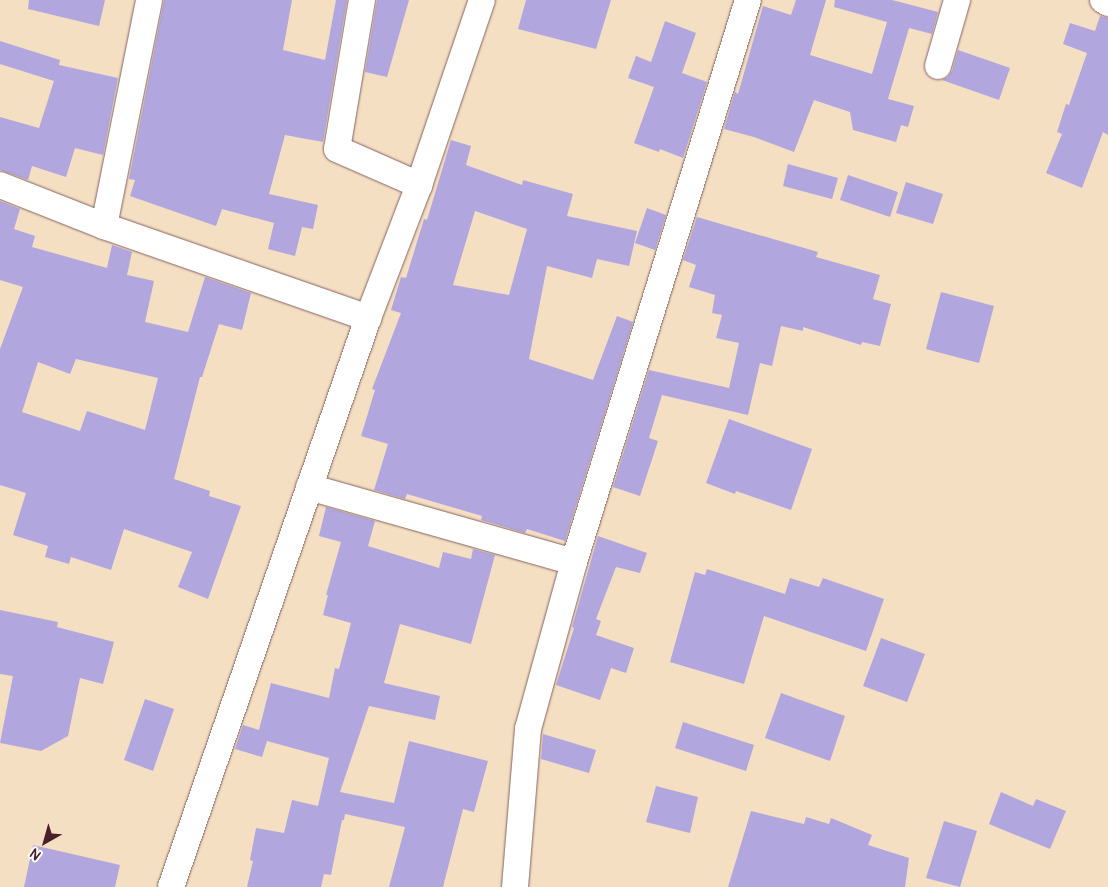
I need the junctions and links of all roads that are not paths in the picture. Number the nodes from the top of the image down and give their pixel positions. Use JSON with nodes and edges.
{"nodes":[{"id":1,"x":149,"y":0,"type":"edge"},
{"id":2,"x":362,"y":0,"type":"edge"},
{"id":3,"x":482,"y":0,"type":"edge"},
{"id":4,"x":748,"y":0,"type":"edge"},
{"id":5,"x":957,"y":0,"type":"edge"},
{"id":6,"x":1103,"y":0,"type":"edge"},
{"id":7,"x":1108,"y":3,"type":"edge"},
{"id":8,"x":938,"y":66,"type":"dead end"},
{"id":9,"x":0,"y":185,"type":"edge"},
{"id":10,"x":419,"y":185,"type":"junction"},
{"id":11,"x":104,"y":226,"type":"junction"},
{"id":12,"x":368,"y":318,"type":"junction"},
{"id":13,"x":309,"y":487,"type":"junction"},
{"id":14,"x":574,"y":562,"type":"junction"},
{"id":15,"x":171,"y":887,"type":"edge"},
{"id":16,"x":515,"y":887,"type":"edge"}],
"edges":[{"from":1,"to":11,"type":"street"},
{"from":2,"to":10,"type":"street"},
{"from":3,"to":10,"type":"street"},
{"from":4,"to":14,"type":"street"},
{"from":5,"to":8,"type":"street"},
{"from":6,"to":7,"type":"street"},
{"from":9,"to":11,"type":"street"},
{"from":10,"to":12,"type":"street"},
{"from":11,"to":12,"type":"street"},
{"from":12,"to":13,"type":"street"},
{"from":13,"to":14,"type":"street"},
{"from":13,"to":15,"type":"street"},
{"from":14,"to":16,"type":"street"}]}
